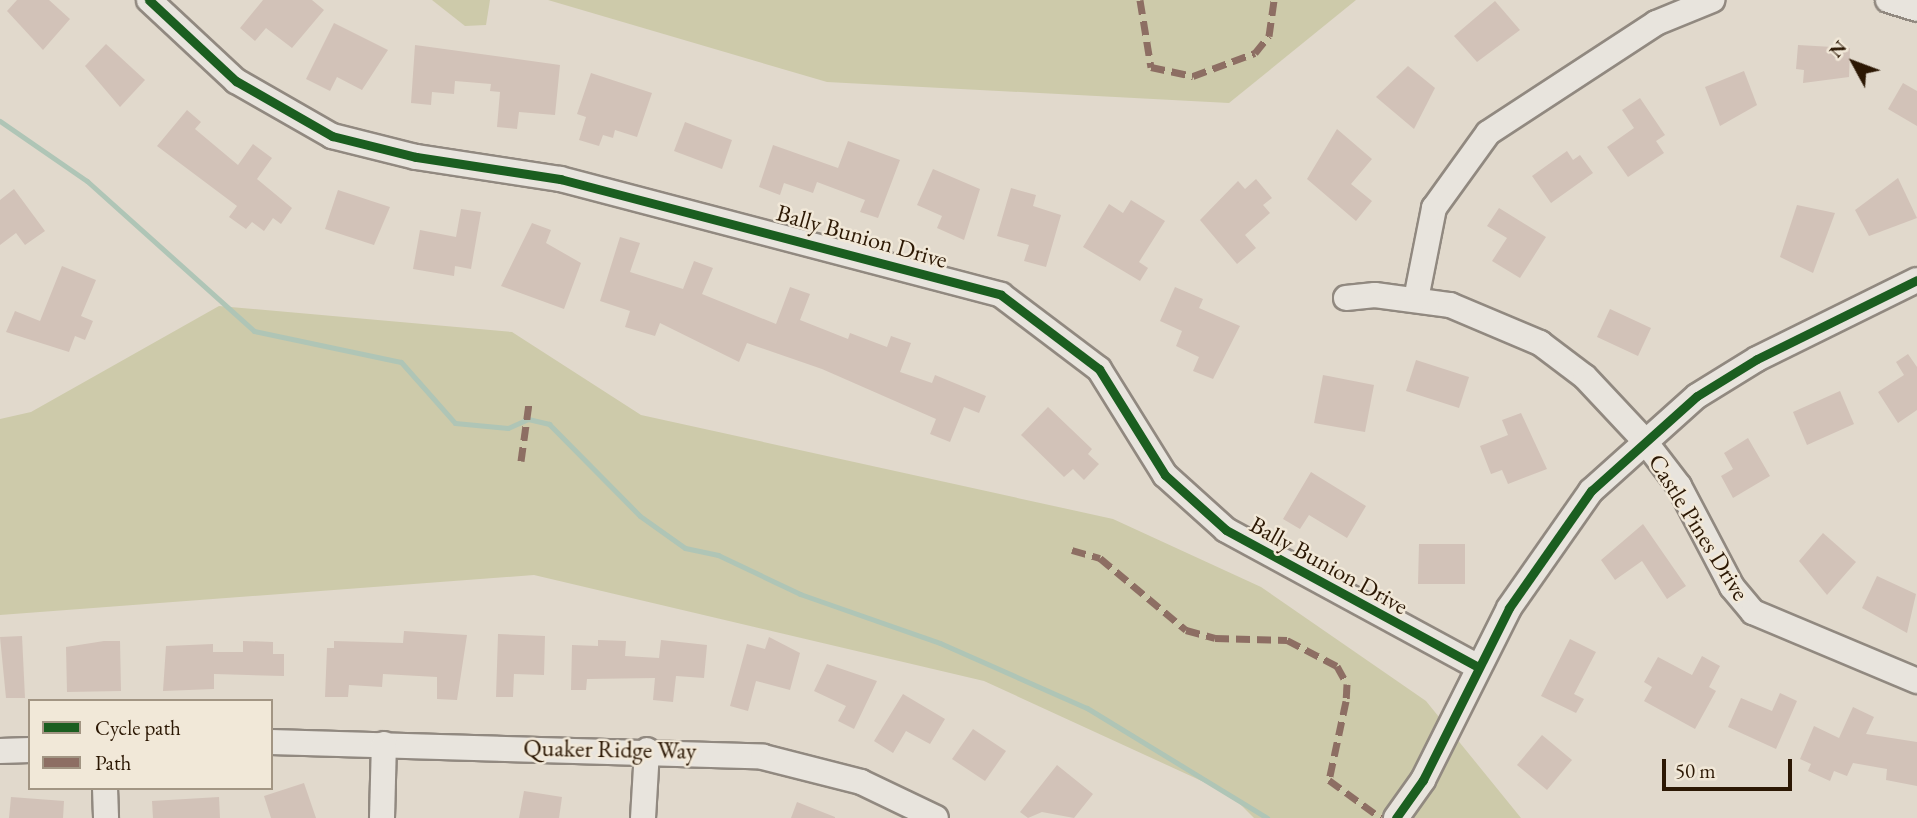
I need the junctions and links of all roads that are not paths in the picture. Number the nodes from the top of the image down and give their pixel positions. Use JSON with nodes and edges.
{"nodes":[{"id":1,"x":149,"y":0,"type":"edge"},
{"id":2,"x":1712,"y":0,"type":"edge"},
{"id":3,"x":1888,"y":0,"type":"edge"},
{"id":4,"x":1917,"y":9,"type":"edge"},
{"id":5,"x":1917,"y":280,"type":"edge"},
{"id":6,"x":1346,"y":298,"type":"dead end"},
{"id":7,"x":1416,"y":299,"type":"junction"},
{"id":8,"x":1643,"y":439,"type":"junction"},
{"id":9,"x":1478,"y":667,"type":"junction"},
{"id":10,"x":1917,"y":681,"type":"edge"},
{"id":11,"x":273,"y":742,"type":"edge"},
{"id":12,"x":384,"y":744,"type":"junction"},
{"id":13,"x":28,"y":750,"type":"edge"},
{"id":14,"x":647,"y":750,"type":"junction"},
{"id":15,"x":0,"y":751,"type":"edge"},
{"id":16,"x":1423,"y":780,"type":"junction"},
{"id":17,"x":104,"y":790,"type":"edge"},
{"id":18,"x":106,"y":818,"type":"edge"},
{"id":19,"x":382,"y":818,"type":"edge"},
{"id":20,"x":643,"y":818,"type":"edge"},
{"id":21,"x":936,"y":818,"type":"edge"},
{"id":22,"x":1396,"y":818,"type":"edge"},
{"id":23,"x":1416,"y":818,"type":"edge"}],
"edges":[{"from":1,"to":9,"type":"street","name":"Bally Bunion Drive"},
{"from":2,"to":7,"type":"street"},
{"from":3,"to":4,"type":"street"},
{"from":5,"to":8,"type":"street"},
{"from":6,"to":7,"type":"street","name":"Castle Pines Drive"},
{"from":7,"to":8,"type":"street","name":"Castle Pines Drive"},
{"from":8,"to":9,"type":"street"},
{"from":8,"to":10,"type":"street","name":"Castle Pines Drive"},
{"from":9,"to":16,"type":"street"},
{"from":11,"to":12,"type":"street","name":"Quaker Ridge Way"},
{"from":12,"to":14,"type":"street","name":"Quaker Ridge Way"},
{"from":12,"to":19,"type":"street"},
{"from":13,"to":15,"type":"street"},
{"from":14,"to":20,"type":"street"},
{"from":14,"to":21,"type":"street","name":"Quaker Ridge Way"},
{"from":16,"to":22,"type":"street"},
{"from":16,"to":23,"type":"street"},
{"from":17,"to":18,"type":"street"}]}
